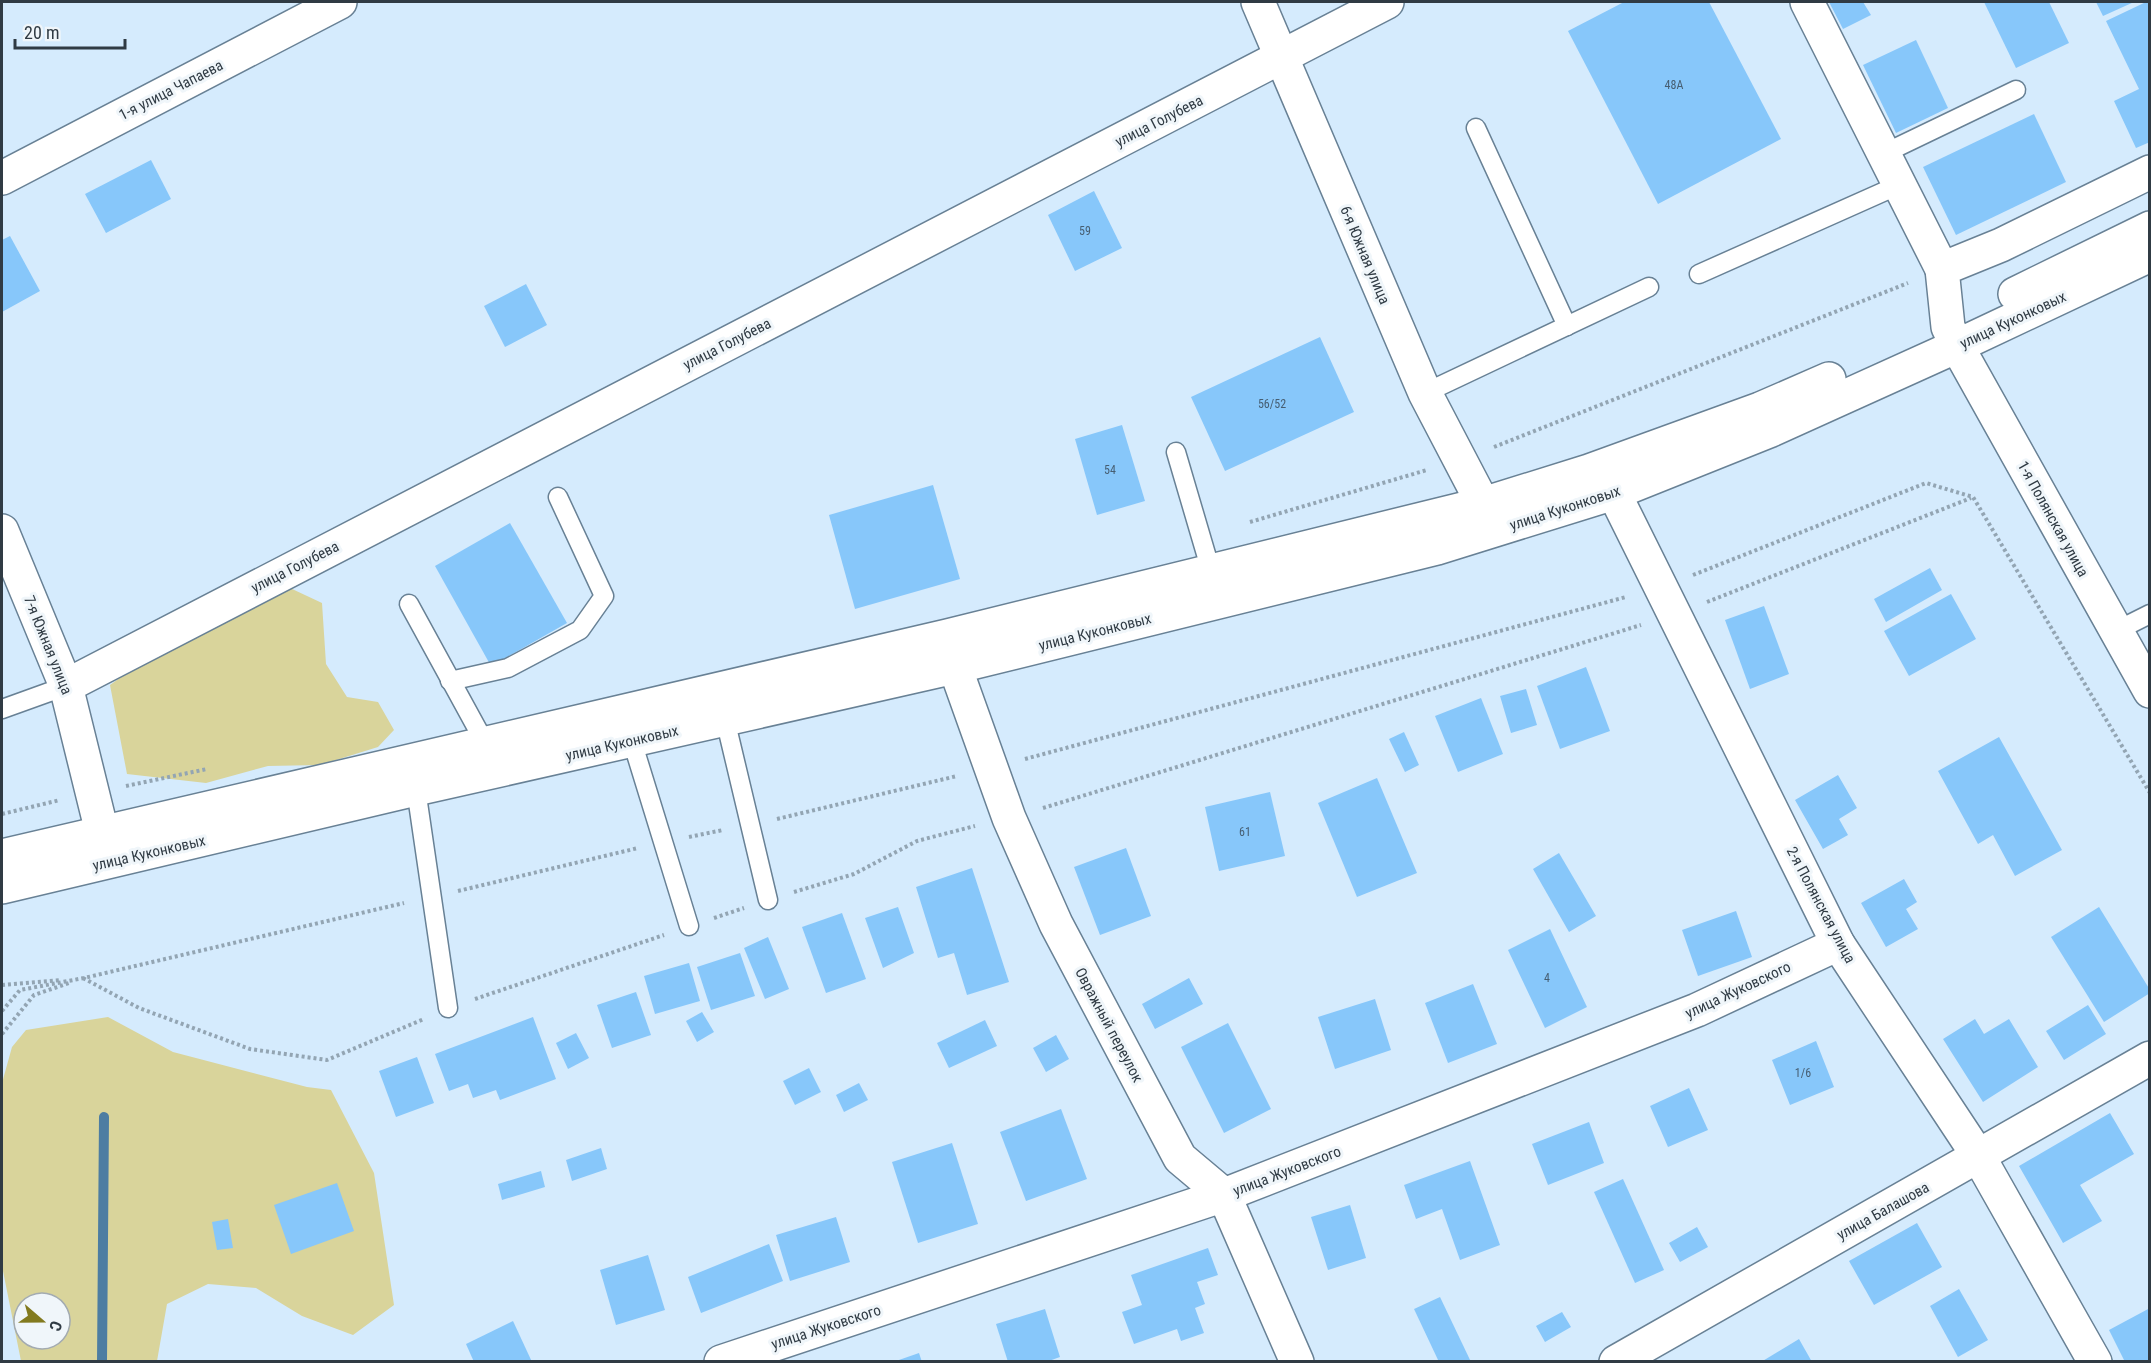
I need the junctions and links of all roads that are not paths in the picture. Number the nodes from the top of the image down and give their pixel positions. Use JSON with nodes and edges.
{"nodes":[{"id":1,"x":340,"y":2,"type":"edge"},
{"id":2,"x":1258,"y":2,"type":"edge"},
{"id":3,"x":1387,"y":2,"type":"edge"},
{"id":4,"x":1807,"y":2,"type":"edge"},
{"id":5,"x":1280,"y":58,"type":"junction"},
{"id":6,"x":2016,"y":90,"type":"dead end"},
{"id":7,"x":1476,"y":128,"type":"dead end"},
{"id":8,"x":1885,"y":153,"type":"junction"},
{"id":9,"x":2150,"y":172,"type":"edge"},
{"id":10,"x":2,"y":178,"type":"edge"},
{"id":11,"x":1901,"y":184,"type":"junction"},
{"id":12,"x":2150,"y":228,"type":"edge"},
{"id":13,"x":2150,"y":255,"type":"edge"},
{"id":14,"x":1942,"y":269,"type":"junction"},
{"id":15,"x":1699,"y":273,"type":"dead end"},
{"id":16,"x":1649,"y":287,"type":"dead end"},
{"id":17,"x":1567,"y":326,"type":"junction"},
{"id":18,"x":1952,"y":337,"type":"junction"},
{"id":19,"x":1425,"y":393,"type":"junction"},
{"id":20,"x":1176,"y":452,"type":"dead end"},
{"id":21,"x":1614,"y":493,"type":"junction"},
{"id":22,"x":558,"y":497,"type":"dead end"},
{"id":23,"x":1483,"y":504,"type":"junction"},
{"id":24,"x":2,"y":531,"type":"edge"},
{"id":25,"x":1211,"y":571,"type":"junction"},
{"id":26,"x":409,"y":604,"type":"dead end"},
{"id":27,"x":2150,"y":614,"type":"edge"},
{"id":28,"x":2116,"y":631,"type":"junction"},
{"id":29,"x":955,"y":667,"type":"junction"},
{"id":30,"x":450,"y":681,"type":"junction"},
{"id":31,"x":66,"y":686,"type":"junction"},
{"id":32,"x":2150,"y":691,"type":"edge"},
{"id":33,"x":2,"y":710,"type":"edge"},
{"id":34,"x":725,"y":719,"type":"junction"},
{"id":35,"x":632,"y":741,"type":"junction"},
{"id":36,"x":484,"y":743,"type":"junction"},
{"id":37,"x":416,"y":789,"type":"junction"},
{"id":38,"x":102,"y":832,"type":"junction"},
{"id":39,"x":2,"y":856,"type":"edge"},
{"id":40,"x":2,"y":887,"type":"edge"},
{"id":41,"x":768,"y":900,"type":"road end"},
{"id":42,"x":689,"y":926,"type":"road end"},
{"id":43,"x":1838,"y":944,"type":"junction"},
{"id":44,"x":448,"y":1008,"type":"road end"},
{"id":45,"x":2150,"y":1058,"type":"edge"},
{"id":46,"x":1979,"y":1157,"type":"junction"},
{"id":47,"x":1224,"y":1195,"type":"junction"},
{"id":48,"x":1622,"y":1360,"type":"edge"},
{"id":49,"x":721,"y":1362,"type":"edge"},
{"id":50,"x":1296,"y":1362,"type":"edge"},
{"id":51,"x":2096,"y":1362,"type":"edge"}],
"edges":[{"from":1,"to":10,"type":"street","name":"1-я улица Чапаева"},
{"from":2,"to":5,"type":"street","name":"6-я Южная улица"},
{"from":3,"to":5,"type":"street","name":"улица Голубева"},
{"from":4,"to":8,"type":"street"},
{"from":5,"to":19,"type":"street","name":"6-я Южная улица"},
{"from":5,"to":31,"type":"street","name":"улица Голубева"},
{"from":6,"to":8,"type":"lane"},
{"from":7,"to":17,"type":"lane"},
{"from":8,"to":11,"type":"street"},
{"from":9,"to":14,"type":"street"},
{"from":11,"to":14,"type":"street"},
{"from":11,"to":15,"type":"lane"},
{"from":12,"to":18,"type":"street","name":"улица Куконковых"},
{"from":13,"to":18,"type":"street","name":"улица Куконковых"},
{"from":14,"to":18,"type":"street"},
{"from":16,"to":17,"type":"lane"},
{"from":17,"to":19,"type":"lane"},
{"from":18,"to":21,"type":"street","name":"улица Куконковых"},
{"from":18,"to":23,"type":"street","name":"улица Куконковых"},
{"from":18,"to":28,"type":"street","name":"1-я Полянская улица"},
{"from":19,"to":23,"type":"street","name":"6-я Южная улица"},
{"from":20,"to":25,"type":"lane"},
{"from":21,"to":29,"type":"street","name":"улица Куконковых"},
{"from":21,"to":43,"type":"street","name":"2-я Полянская улица"},
{"from":22,"to":30,"type":"lane"},
{"from":23,"to":25,"type":"street","name":"улица Куконковых"},
{"from":24,"to":31,"type":"street","name":"7-я Южная улица"},
{"from":25,"to":36,"type":"street","name":"улица Куконковых"},
{"from":26,"to":30,"type":"lane"},
{"from":27,"to":28,"type":"lane"},
{"from":28,"to":32,"type":"street","name":"1-я Полянская улица"},
{"from":29,"to":34,"type":"street","name":"улица Куконковых"},
{"from":29,"to":47,"type":"street","name":"Овражный переулок"},
{"from":30,"to":36,"type":"lane"},
{"from":31,"to":33,"type":"lane"},
{"from":31,"to":38,"type":"street","name":"7-я Южная улица"},
{"from":34,"to":35,"type":"street","name":"улица Куконковых"},
{"from":34,"to":41,"type":"lane"},
{"from":35,"to":37,"type":"street","name":"улица Куконковых"},
{"from":35,"to":42,"type":"lane"},
{"from":36,"to":38,"type":"street","name":"улица Куконковых"},
{"from":37,"to":40,"type":"street","name":"улица Куконковых"},
{"from":37,"to":44,"type":"lane"},
{"from":38,"to":39,"type":"street","name":"улица Куконковых"},
{"from":43,"to":46,"type":"street","name":"2-я Полянская улица"},
{"from":43,"to":47,"type":"street","name":"улица Жуковского"},
{"from":45,"to":46,"type":"street","name":"улица Балашова"},
{"from":46,"to":48,"type":"street","name":"улица Балашова"},
{"from":46,"to":51,"type":"street","name":"2-я Полянская улица"},
{"from":47,"to":49,"type":"street","name":"улица Жуковского"},
{"from":47,"to":50,"type":"street","name":"Овражный переулок"}]}
